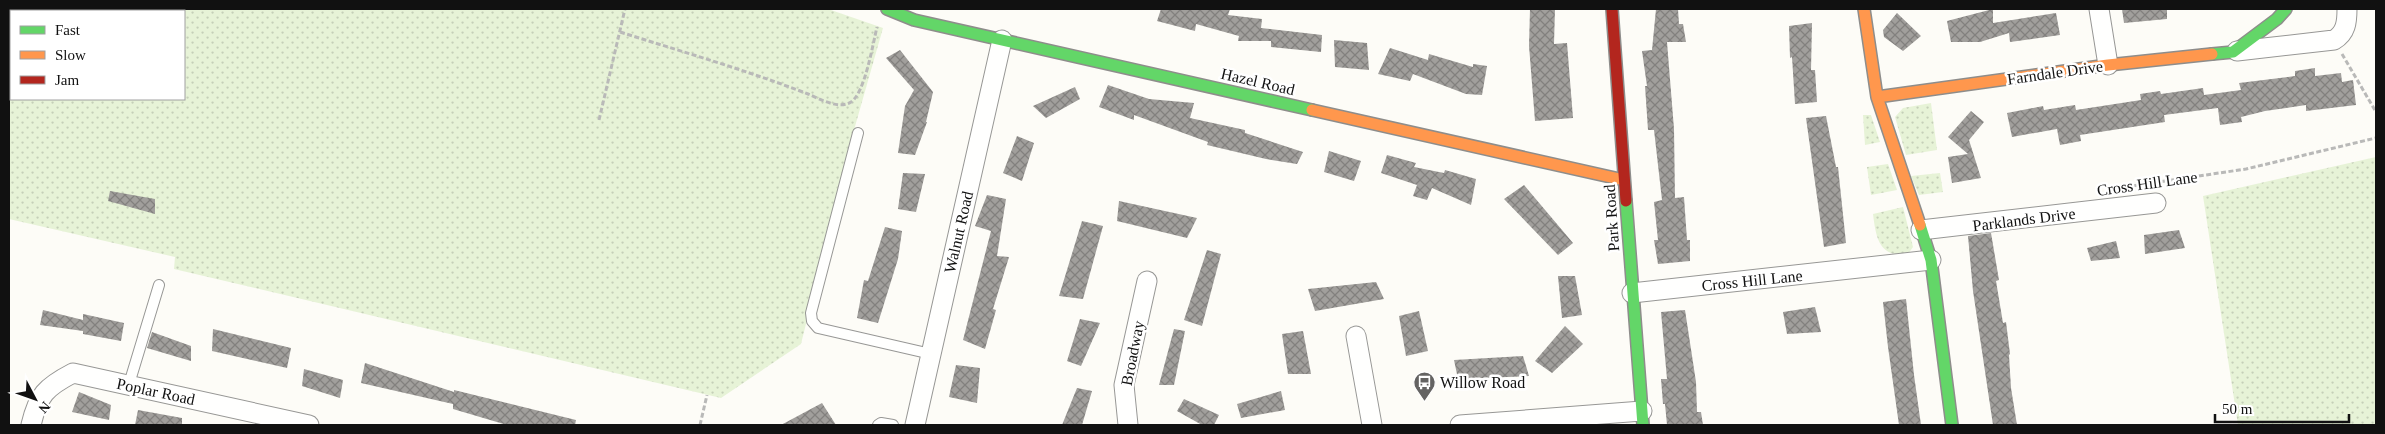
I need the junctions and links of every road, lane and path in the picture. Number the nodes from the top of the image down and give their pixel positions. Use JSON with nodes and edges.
{"nodes":[{"id":1,"x":625,"y":9,"type":"edge"},
{"id":2,"x":888,"y":9,"type":"edge"},
{"id":3,"x":1612,"y":9,"type":"edge"},
{"id":4,"x":1864,"y":9,"type":"edge"},
{"id":5,"x":2099,"y":9,"type":"edge"},
{"id":6,"x":2286,"y":9,"type":"edge"},
{"id":7,"x":2347,"y":9,"type":"edge"},
{"id":8,"x":620,"y":32,"type":"junction"},
{"id":9,"x":1002,"y":40,"type":"junction"},
{"id":10,"x":2334,"y":40,"type":"junction"},
{"id":11,"x":2233,"y":52,"type":"junction"},
{"id":12,"x":2108,"y":65,"type":"junction"},
{"id":13,"x":1877,"y":97,"type":"junction"},
{"id":14,"x":2376,"y":112,"type":"edge"},
{"id":15,"x":599,"y":120,"type":"dead end"},
{"id":16,"x":858,"y":133,"type":"dead end"},
{"id":17,"x":2376,"y":138,"type":"edge"},
{"id":18,"x":1624,"y":180,"type":"junction"},
{"id":19,"x":2129,"y":186,"type":"dead end"},
{"id":20,"x":2156,"y":203,"type":"dead end"},
{"id":21,"x":1921,"y":230,"type":"junction"},
{"id":22,"x":1931,"y":260,"type":"junction"},
{"id":23,"x":1147,"y":281,"type":"dead end"},
{"id":24,"x":159,"y":285,"type":"dead end"},
{"id":25,"x":1632,"y":293,"type":"junction"},
{"id":26,"x":1356,"y":336,"type":"dead end"},
{"id":27,"x":931,"y":354,"type":"junction"},
{"id":28,"x":129,"y":384,"type":"junction"},
{"id":29,"x":707,"y":395,"type":"dead end"},
{"id":30,"x":245,"y":418,"type":"edge"},
{"id":31,"x":1643,"y":418,"type":"edge"},
{"id":32,"x":32,"y":425,"type":"edge"},
{"id":33,"x":309,"y":425,"type":"edge"},
{"id":34,"x":700,"y":425,"type":"edge"},
{"id":35,"x":878,"y":425,"type":"edge"},
{"id":36,"x":894,"y":425,"type":"edge"},
{"id":37,"x":915,"y":425,"type":"edge"},
{"id":38,"x":1128,"y":425,"type":"edge"},
{"id":39,"x":1372,"y":425,"type":"edge"},
{"id":40,"x":1460,"y":425,"type":"edge"},
{"id":41,"x":1952,"y":425,"type":"edge"}],
"edges":[{"from":1,"to":8,"type":"path"},
{"from":2,"to":8,"type":"path"},
{"from":2,"to":9,"type":"street","name":"Hazel Road"},
{"from":3,"to":18,"type":"street","name":"Park Road"},
{"from":4,"to":13,"type":"street"},
{"from":5,"to":12,"type":"street"},
{"from":6,"to":11,"type":"street"},
{"from":7,"to":10,"type":"street"},
{"from":8,"to":15,"type":"path"},
{"from":9,"to":18,"type":"street","name":"Hazel Road"},
{"from":9,"to":27,"type":"street","name":"Walnut Road"},
{"from":10,"to":11,"type":"street","name":"Farndale Drive"},
{"from":10,"to":14,"type":"path"},
{"from":11,"to":12,"type":"street","name":"Farndale Drive"},
{"from":12,"to":13,"type":"street","name":"Farndale Drive"},
{"from":13,"to":21,"type":"street"},
{"from":16,"to":27,"type":"lane"},
{"from":17,"to":19,"type":"path","name":"Cross Hill Lane"},
{"from":18,"to":25,"type":"street","name":"Park Road"},
{"from":20,"to":21,"type":"street","name":"Parklands Drive"},
{"from":21,"to":22,"type":"street"},
{"from":22,"to":25,"type":"street","name":"Cross Hill Lane"},
{"from":22,"to":41,"type":"street"},
{"from":23,"to":38,"type":"street","name":"Broadway"},
{"from":24,"to":28,"type":"lane"},
{"from":25,"to":31,"type":"street","name":"Park Road"},
{"from":26,"to":39,"type":"street"},
{"from":27,"to":37,"type":"street","name":"Walnut Road"},
{"from":28,"to":30,"type":"street","name":"Poplar Road"},
{"from":28,"to":32,"type":"street","name":"Poplar Road"},
{"from":29,"to":34,"type":"path"},
{"from":30,"to":33,"type":"street","name":"Poplar Road"},
{"from":31,"to":40,"type":"street"},
{"from":35,"to":36,"type":"lane"}]}
